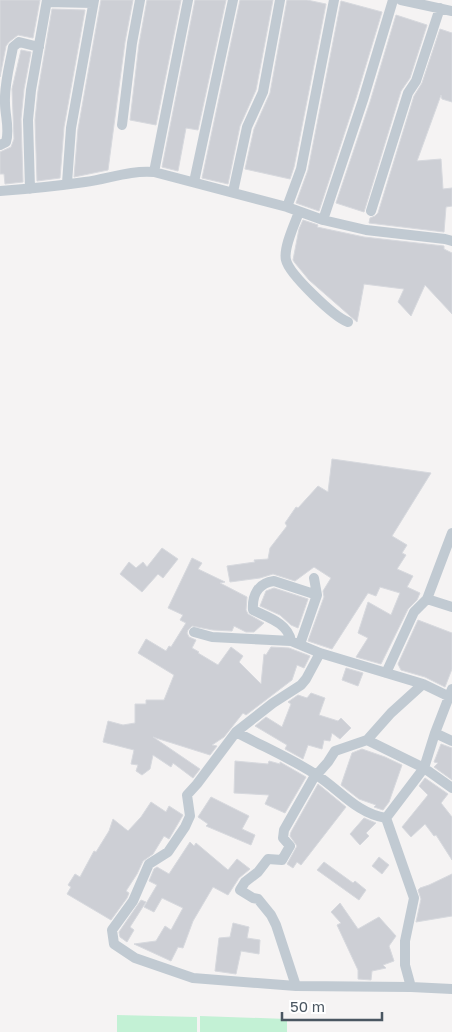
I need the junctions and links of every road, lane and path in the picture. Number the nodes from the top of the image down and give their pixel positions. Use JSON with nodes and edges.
{"nodes":[{"id":1,"x":140,"y":0,"type":"edge"},
{"id":2,"x":188,"y":0,"type":"edge"},
{"id":3,"x":233,"y":0,"type":"edge"},
{"id":4,"x":280,"y":0,"type":"edge"},
{"id":5,"x":334,"y":0,"type":"edge"},
{"id":6,"x":393,"y":0,"type":"edge"},
{"id":7,"x":401,"y":0,"type":"edge"},
{"id":8,"x":47,"y":1,"type":"edge"},
{"id":9,"x":93,"y":1,"type":"edge"},
{"id":10,"x":440,"y":8,"type":"junction"},
{"id":11,"x":452,"y":11,"type":"edge"},
{"id":12,"x":39,"y":47,"type":"junction"},
{"id":13,"x":122,"y":125,"type":"dead end"},
{"id":14,"x":0,"y":145,"type":"edge"},
{"id":15,"x":154,"y":172,"type":"junction"},
{"id":16,"x":194,"y":182,"type":"junction"},
{"id":17,"x":67,"y":183,"type":"junction"},
{"id":18,"x":30,"y":189,"type":"junction"},
{"id":19,"x":0,"y":190,"type":"edge"},
{"id":20,"x":232,"y":192,"type":"junction"},
{"id":21,"x":286,"y":207,"type":"junction"},
{"id":22,"x":371,"y":211,"type":"dead end"},
{"id":23,"x":299,"y":212,"type":"junction"},
{"id":24,"x":323,"y":220,"type":"junction"},
{"id":25,"x":452,"y":241,"type":"edge"},
{"id":26,"x":348,"y":322,"type":"dead end"},
{"id":27,"x":452,"y":533,"type":"edge"},
{"id":28,"x":314,"y":578,"type":"dead end"},
{"id":29,"x":317,"y":595,"type":"junction"},
{"id":30,"x":427,"y":599,"type":"junction"},
{"id":31,"x":450,"y":607,"type":"edge"},
{"id":32,"x":452,"y":618,"type":"edge"},
{"id":33,"x":194,"y":632,"type":"dead end"},
{"id":34,"x":295,"y":642,"type":"junction"},
{"id":35,"x":320,"y":653,"type":"junction"},
{"id":36,"x":386,"y":673,"type":"junction"},
{"id":37,"x":423,"y":684,"type":"junction"},
{"id":38,"x":451,"y":694,"type":"edge"},
{"id":39,"x":236,"y":732,"type":"junction"},
{"id":40,"x":435,"y":733,"type":"junction"},
{"id":41,"x":367,"y":740,"type":"junction"},
{"id":42,"x":452,"y":740,"type":"edge"},
{"id":43,"x":424,"y":768,"type":"junction"},
{"id":44,"x":316,"y":774,"type":"junction"},
{"id":45,"x":452,"y":788,"type":"edge"},
{"id":46,"x":386,"y":818,"type":"junction"},
{"id":47,"x":296,"y":986,"type":"junction"},
{"id":48,"x":411,"y":987,"type":"junction"},
{"id":49,"x":452,"y":989,"type":"edge"}],
"edges":[{"from":1,"to":13,"type":"street"},
{"from":2,"to":15,"type":"street"},
{"from":3,"to":16,"type":"street"},
{"from":4,"to":20,"type":"street"},
{"from":5,"to":21,"type":"street"},
{"from":6,"to":24,"type":"street"},
{"from":7,"to":10,"type":"street"},
{"from":8,"to":9,"type":"street"},
{"from":8,"to":12,"type":"street"},
{"from":9,"to":17,"type":"street"},
{"from":10,"to":11,"type":"street"},
{"from":10,"to":22,"type":"street"},
{"from":12,"to":14,"type":"street"},
{"from":12,"to":18,"type":"street"},
{"from":15,"to":16,"type":"street"},
{"from":15,"to":17,"type":"street"},
{"from":16,"to":20,"type":"street"},
{"from":17,"to":18,"type":"street"},
{"from":18,"to":19,"type":"street"},
{"from":20,"to":21,"type":"street"},
{"from":21,"to":23,"type":"street"},
{"from":23,"to":24,"type":"street"},
{"from":23,"to":26,"type":"street"},
{"from":24,"to":25,"type":"street"},
{"from":27,"to":30,"type":"street"},
{"from":28,"to":29,"type":"street"},
{"from":29,"to":34,"type":"street"},
{"from":29,"to":34,"type":"street"},
{"from":30,"to":31,"type":"street"},
{"from":30,"to":36,"type":"street"},
{"from":31,"to":32,"type":"street"},
{"from":33,"to":34,"type":"street"},
{"from":34,"to":35,"type":"street"},
{"from":35,"to":36,"type":"street"},
{"from":35,"to":39,"type":"street"},
{"from":36,"to":37,"type":"street"},
{"from":37,"to":38,"type":"street"},
{"from":37,"to":41,"type":"street"},
{"from":38,"to":40,"type":"street"},
{"from":39,"to":44,"type":"street"},
{"from":39,"to":47,"type":"street"},
{"from":40,"to":42,"type":"street"},
{"from":40,"to":43,"type":"street"},
{"from":41,"to":43,"type":"street"},
{"from":41,"to":44,"type":"street"},
{"from":43,"to":45,"type":"street"},
{"from":43,"to":46,"type":"street"},
{"from":44,"to":46,"type":"street"},
{"from":44,"to":47,"type":"street"},
{"from":46,"to":48,"type":"street"},
{"from":47,"to":48,"type":"street"},
{"from":48,"to":49,"type":"street"}]}
